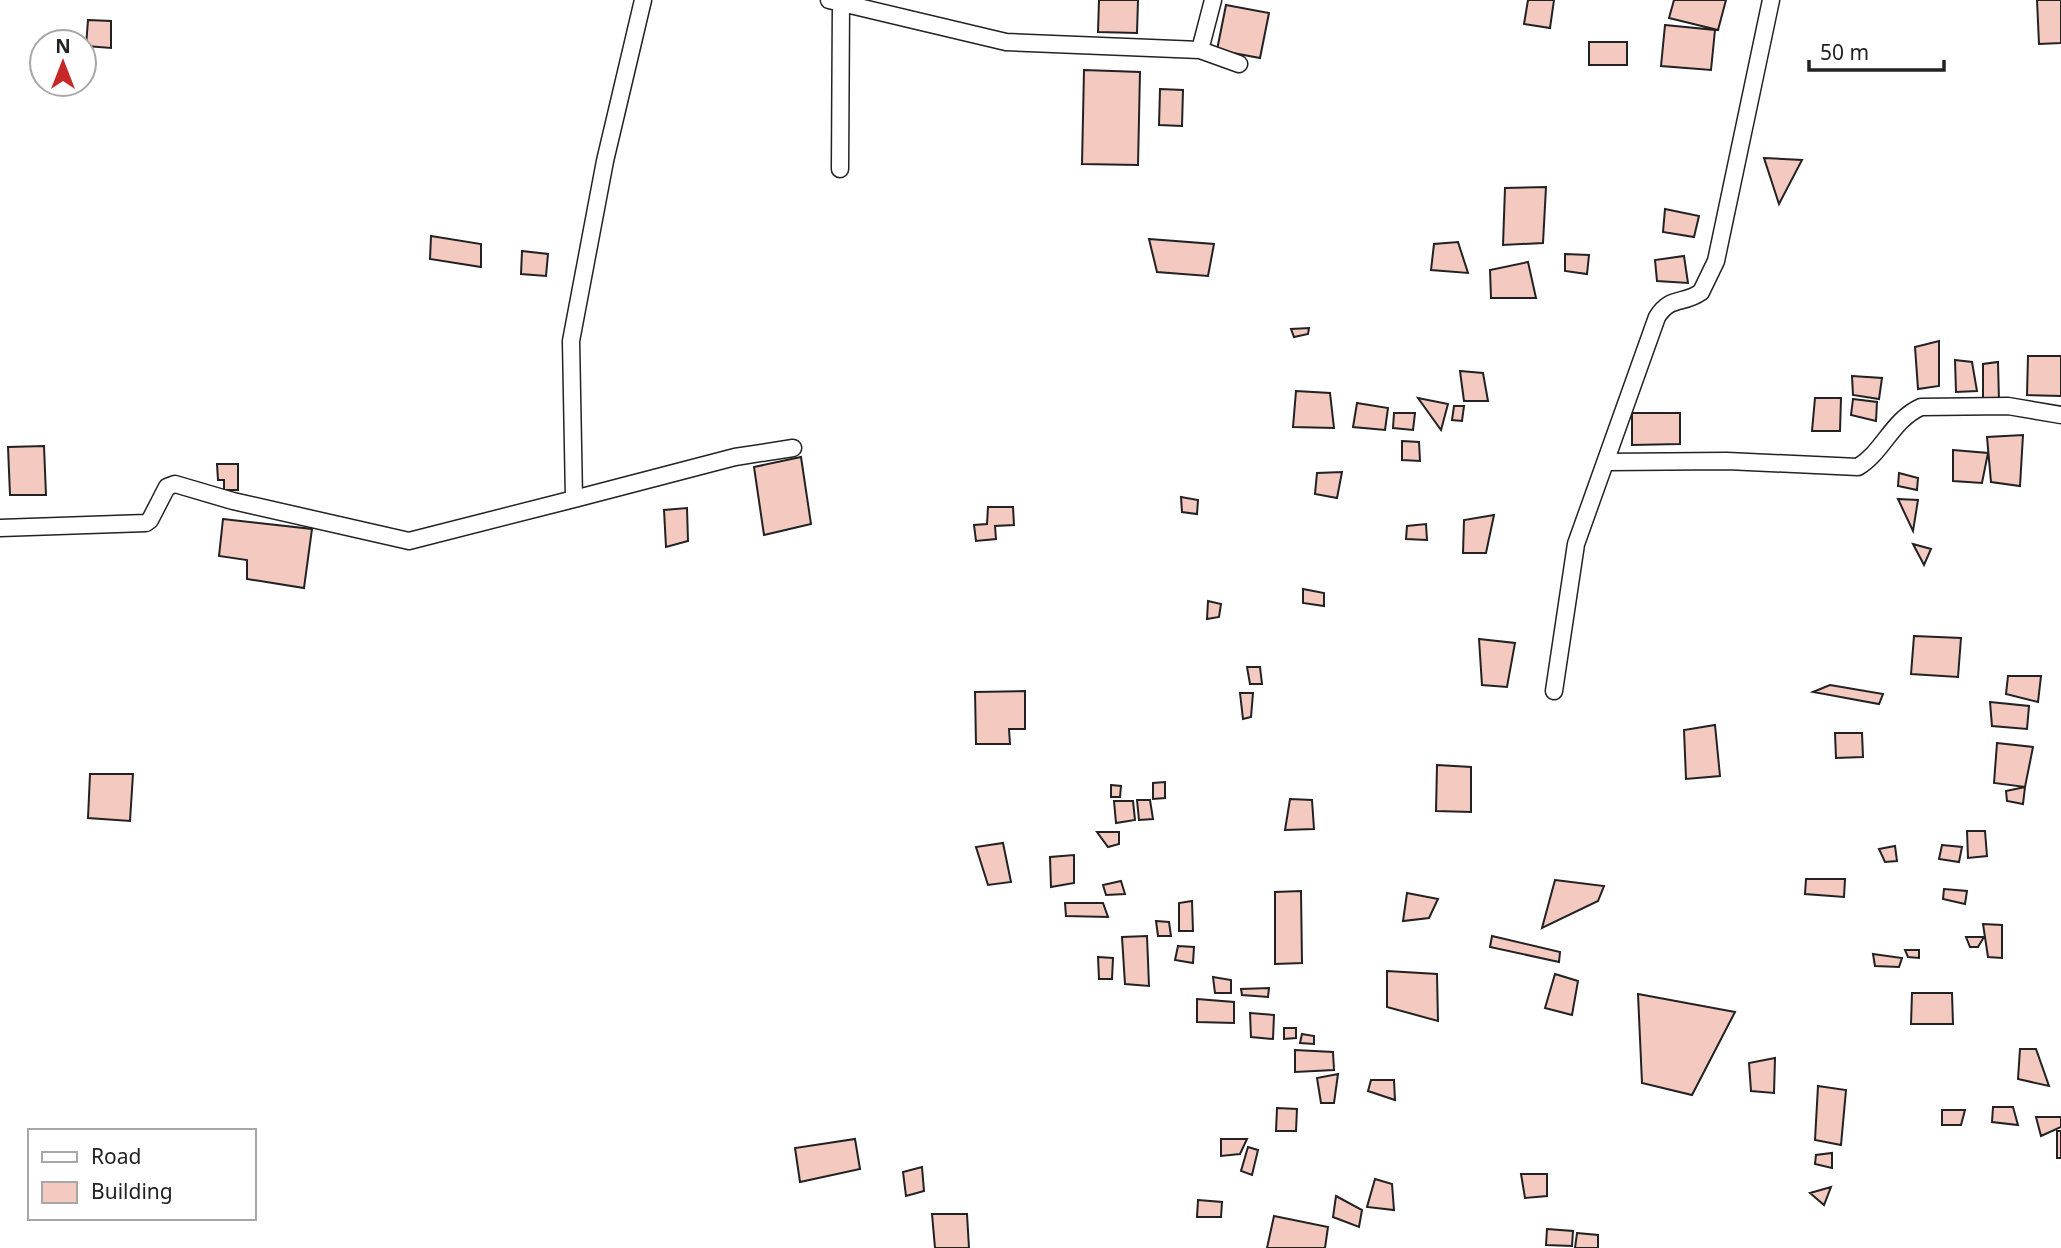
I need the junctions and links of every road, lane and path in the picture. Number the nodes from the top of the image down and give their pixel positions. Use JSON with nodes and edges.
{"nodes":[{"id":1,"x":643,"y":0,"type":"edge"},
{"id":2,"x":1213,"y":0,"type":"edge"},
{"id":3,"x":1772,"y":0,"type":"edge"},
{"id":4,"x":835,"y":1,"type":"edge"},
{"id":5,"x":1200,"y":50,"type":"junction"},
{"id":6,"x":1239,"y":64,"type":"dead end"},
{"id":7,"x":840,"y":169,"type":"dead end"},
{"id":8,"x":2061,"y":415,"type":"edge"},
{"id":9,"x":793,"y":448,"type":"dead end"},
{"id":10,"x":1607,"y":462,"type":"junction"},
{"id":11,"x":574,"y":499,"type":"junction"},
{"id":12,"x":0,"y":528,"type":"edge"},
{"id":13,"x":1554,"y":691,"type":"dead end"}],
"edges":[{"from":1,"to":11,"type":"street"},
{"from":2,"to":5,"type":"street"},
{"from":3,"to":10,"type":"street"},
{"from":4,"to":5,"type":"street"},
{"from":4,"to":7,"type":"street"},
{"from":5,"to":6,"type":"street"},
{"from":8,"to":10,"type":"street"},
{"from":9,"to":11,"type":"street"},
{"from":10,"to":13,"type":"street"},
{"from":11,"to":12,"type":"street"}]}
